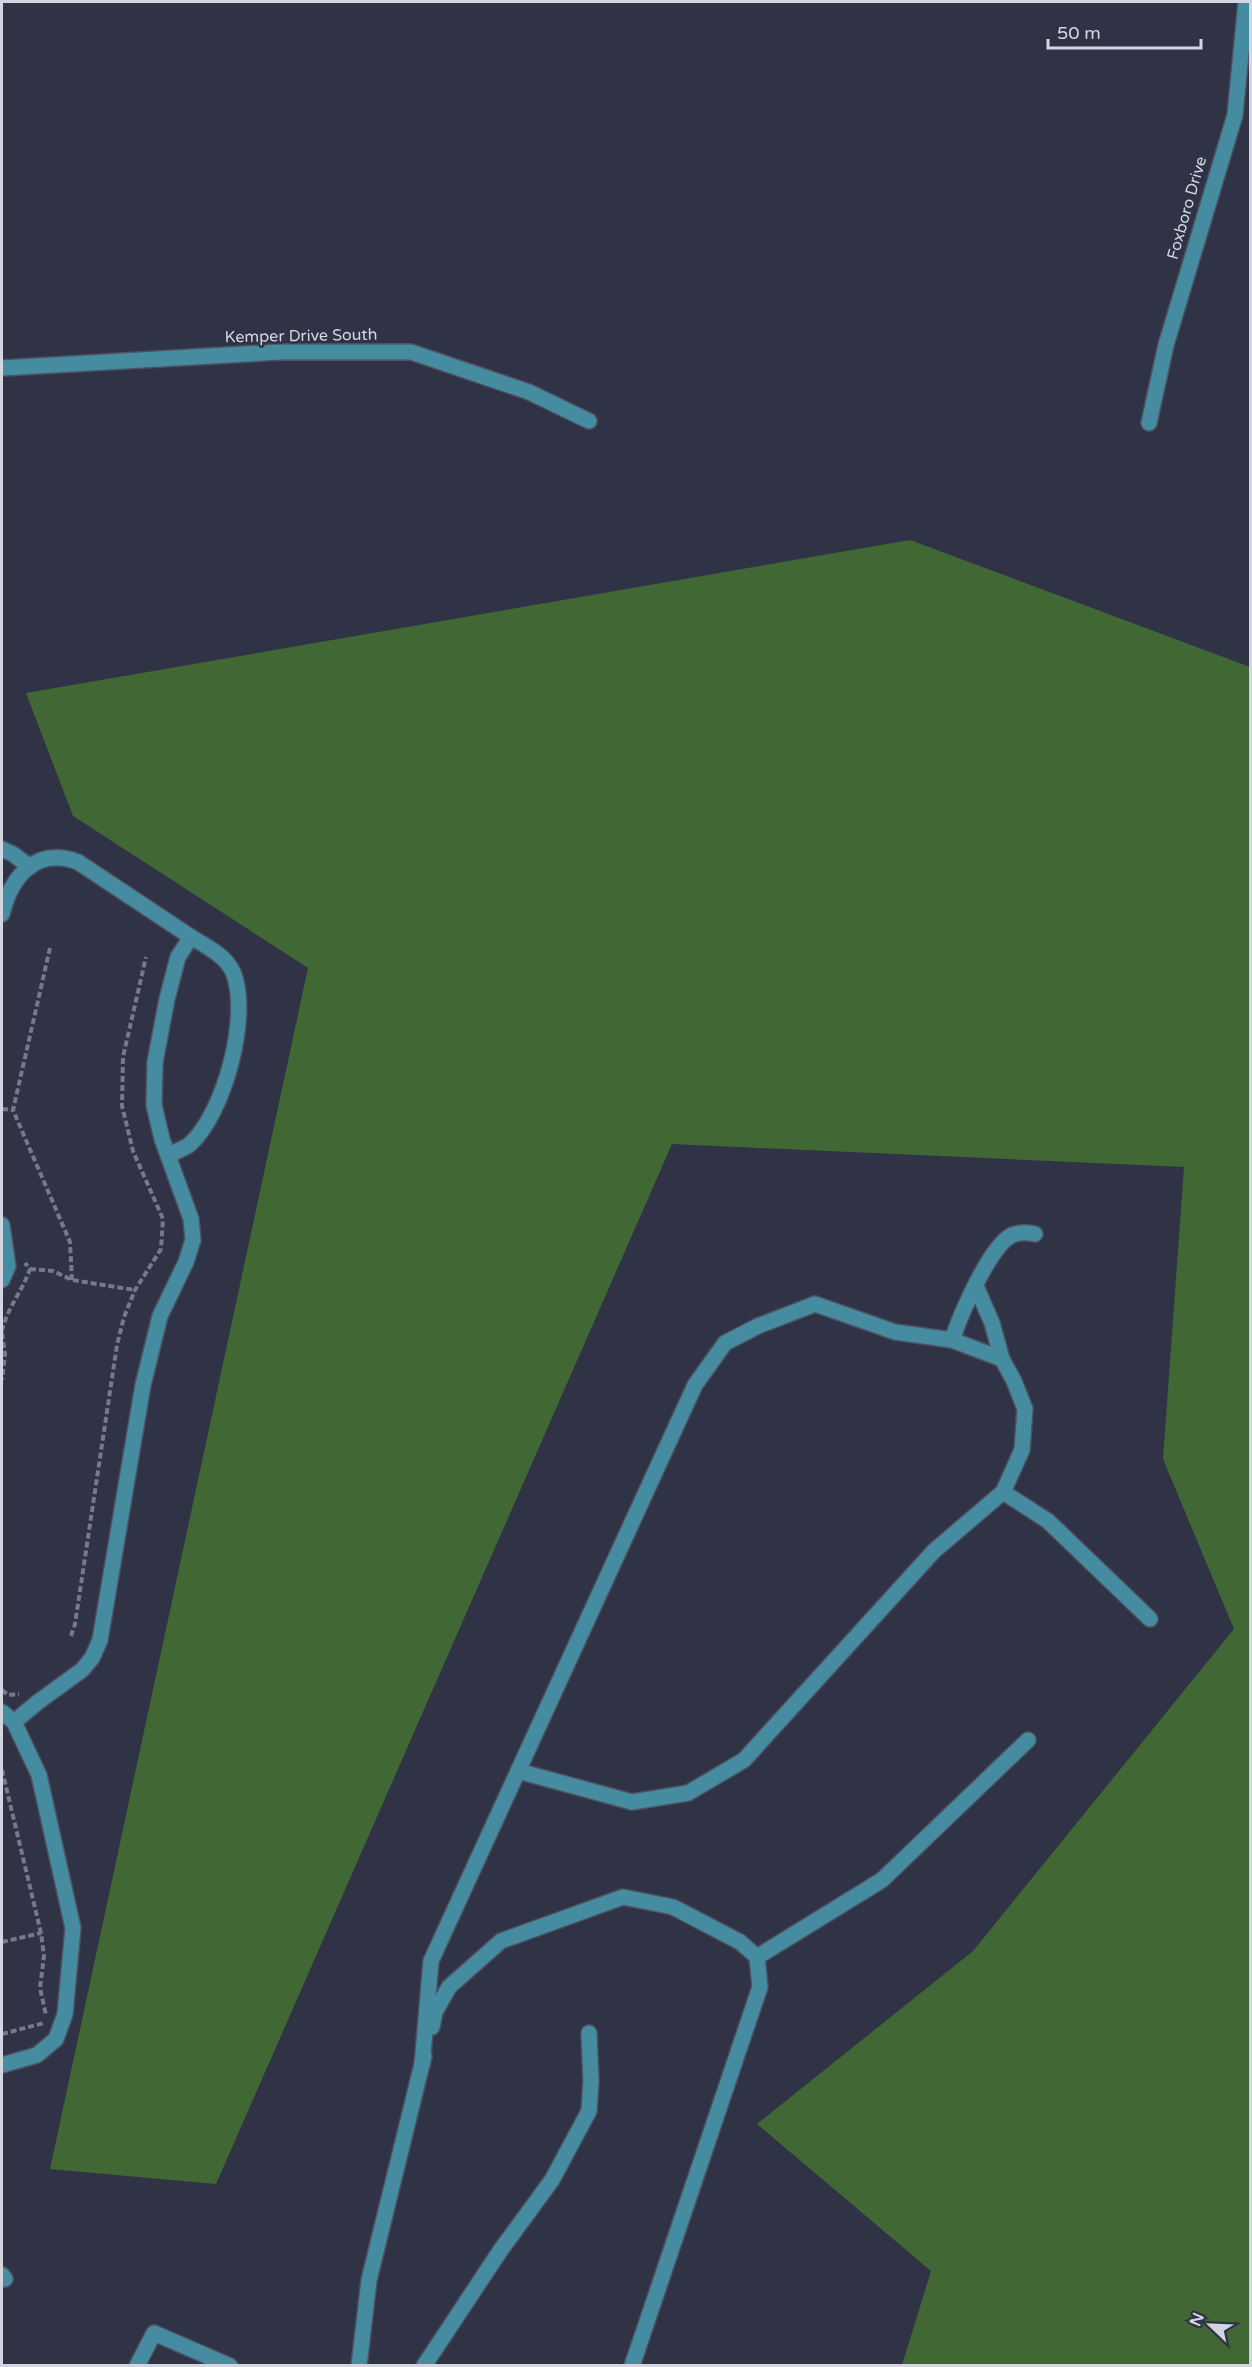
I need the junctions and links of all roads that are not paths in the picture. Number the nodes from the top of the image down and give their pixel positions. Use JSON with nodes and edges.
{"nodes":[{"id":1,"x":1246,"y":2,"type":"edge"},
{"id":2,"x":2,"y":368,"type":"edge"},
{"id":3,"x":589,"y":421,"type":"dead end"},
{"id":4,"x":1149,"y":423,"type":"dead end"},
{"id":5,"x":2,"y":849,"type":"edge"},
{"id":6,"x":30,"y":867,"type":"junction"},
{"id":7,"x":2,"y":914,"type":"edge"},
{"id":8,"x":191,"y":937,"type":"junction"},
{"id":9,"x":168,"y":1156,"type":"junction"},
{"id":10,"x":2,"y":1225,"type":"edge"},
{"id":11,"x":1035,"y":1234,"type":"dead end"},
{"id":12,"x":2,"y":1280,"type":"edge"},
{"id":13,"x":976,"y":1286,"type":"junction"},
{"id":14,"x":952,"y":1340,"type":"junction"},
{"id":15,"x":1002,"y":1359,"type":"junction"},
{"id":16,"x":1003,"y":1492,"type":"junction"},
{"id":17,"x":1150,"y":1619,"type":"dead end"},
{"id":18,"x":2,"y":1712,"type":"edge"},
{"id":19,"x":14,"y":1722,"type":"junction"},
{"id":20,"x":1028,"y":1740,"type":"dead end"},
{"id":21,"x":518,"y":1771,"type":"junction"},
{"id":22,"x":757,"y":1957,"type":"junction"},
{"id":23,"x":589,"y":2033,"type":"dead end"},
{"id":24,"x":422,"y":2065,"type":"junction"},
{"id":25,"x":2,"y":2066,"type":"edge"},
{"id":26,"x":137,"y":2366,"type":"edge"},
{"id":27,"x":230,"y":2366,"type":"edge"},
{"id":28,"x":359,"y":2366,"type":"edge"},
{"id":29,"x":424,"y":2366,"type":"edge"},
{"id":30,"x":632,"y":2366,"type":"edge"}],
"edges":[{"from":1,"to":4,"type":"street","name":"Foxboro Drive"},
{"from":2,"to":3,"type":"street","name":"Kemper Drive South"},
{"from":5,"to":6,"type":"street"},
{"from":6,"to":7,"type":"street"},
{"from":6,"to":8,"type":"street"},
{"from":8,"to":9,"type":"street"},
{"from":8,"to":9,"type":"street"},
{"from":9,"to":19,"type":"street"},
{"from":10,"to":12,"type":"street"},
{"from":11,"to":13,"type":"street"},
{"from":13,"to":14,"type":"street"},
{"from":13,"to":15,"type":"street"},
{"from":14,"to":15,"type":"street"},
{"from":14,"to":21,"type":"street"},
{"from":15,"to":16,"type":"street"},
{"from":16,"to":17,"type":"street"},
{"from":16,"to":21,"type":"street"},
{"from":18,"to":19,"type":"street"},
{"from":19,"to":25,"type":"street"},
{"from":20,"to":22,"type":"street"},
{"from":21,"to":24,"type":"street"},
{"from":22,"to":24,"type":"street"},
{"from":22,"to":30,"type":"street"},
{"from":23,"to":29,"type":"street"},
{"from":24,"to":28,"type":"street"},
{"from":26,"to":27,"type":"street"}]}
